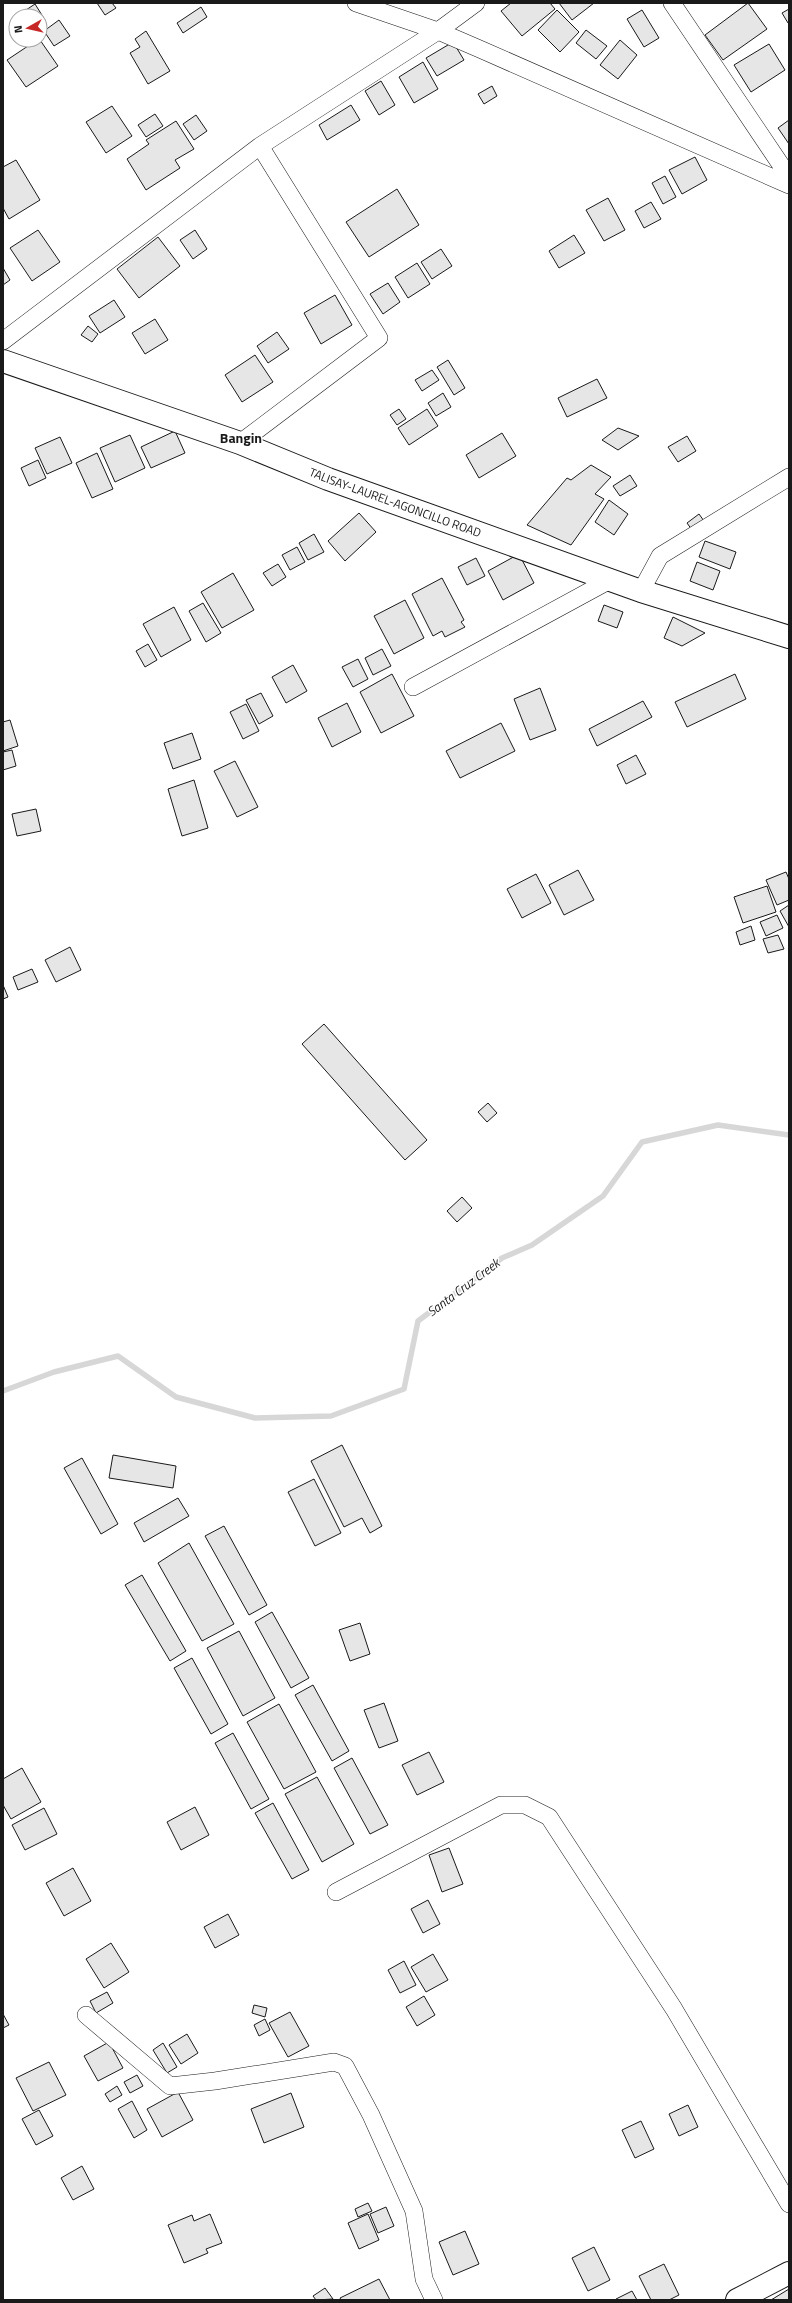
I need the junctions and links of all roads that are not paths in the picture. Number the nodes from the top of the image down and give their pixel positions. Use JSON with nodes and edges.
{"nodes":[{"id":1,"x":356,"y":3,"type":"edge"},
{"id":2,"x":476,"y":3,"type":"edge"},
{"id":3,"x":672,"y":3,"type":"edge"},
{"id":4,"x":438,"y":31,"type":"junction"},
{"id":5,"x":260,"y":146,"type":"junction"},
{"id":6,"x":789,"y":177,"type":"edge"},
{"id":7,"x":789,"y":185,"type":"edge"},
{"id":8,"x":3,"y":341,"type":"edge"},
{"id":9,"x":3,"y":362,"type":"edge"},
{"id":10,"x":240,"y":443,"type":"junction"},
{"id":11,"x":789,"y":477,"type":"edge"},
{"id":12,"x":610,"y":580,"type":"junction"},
{"id":13,"x":641,"y":591,"type":"junction"},
{"id":14,"x":789,"y":637,"type":"edge"},
{"id":15,"x":413,"y":687,"type":"dead end"},
{"id":16,"x":336,"y":1892,"type":"dead end"},
{"id":17,"x":86,"y":2015,"type":"dead end"},
{"id":18,"x":789,"y":2204,"type":"edge"},
{"id":19,"x":789,"y":2273,"type":"edge"},
{"id":20,"x":434,"y":2300,"type":"edge"},
{"id":21,"x":737,"y":2300,"type":"edge"}],
"edges":[{"from":1,"to":4,"type":"street"},
{"from":2,"to":4,"type":"street"},
{"from":3,"to":6,"type":"street"},
{"from":4,"to":5,"type":"street"},
{"from":4,"to":7,"type":"street"},
{"from":5,"to":8,"type":"street"},
{"from":5,"to":10,"type":"street"},
{"from":9,"to":10,"type":"main road","name":"TALISAY-LAUREL-AGONCILLO ROAD"},
{"from":10,"to":12,"type":"main road","name":"TALISAY-LAUREL-AGONCILLO ROAD"},
{"from":11,"to":13,"type":"street"},
{"from":12,"to":13,"type":"main road","name":"TALISAY-LAUREL-AGONCILLO ROAD"},
{"from":12,"to":15,"type":"street"},
{"from":13,"to":14,"type":"main road","name":"TALISAY-LAUREL-AGONCILLO ROAD"},
{"from":16,"to":18,"type":"street"},
{"from":17,"to":20,"type":"street"},
{"from":19,"to":21,"type":"main road"}]}
